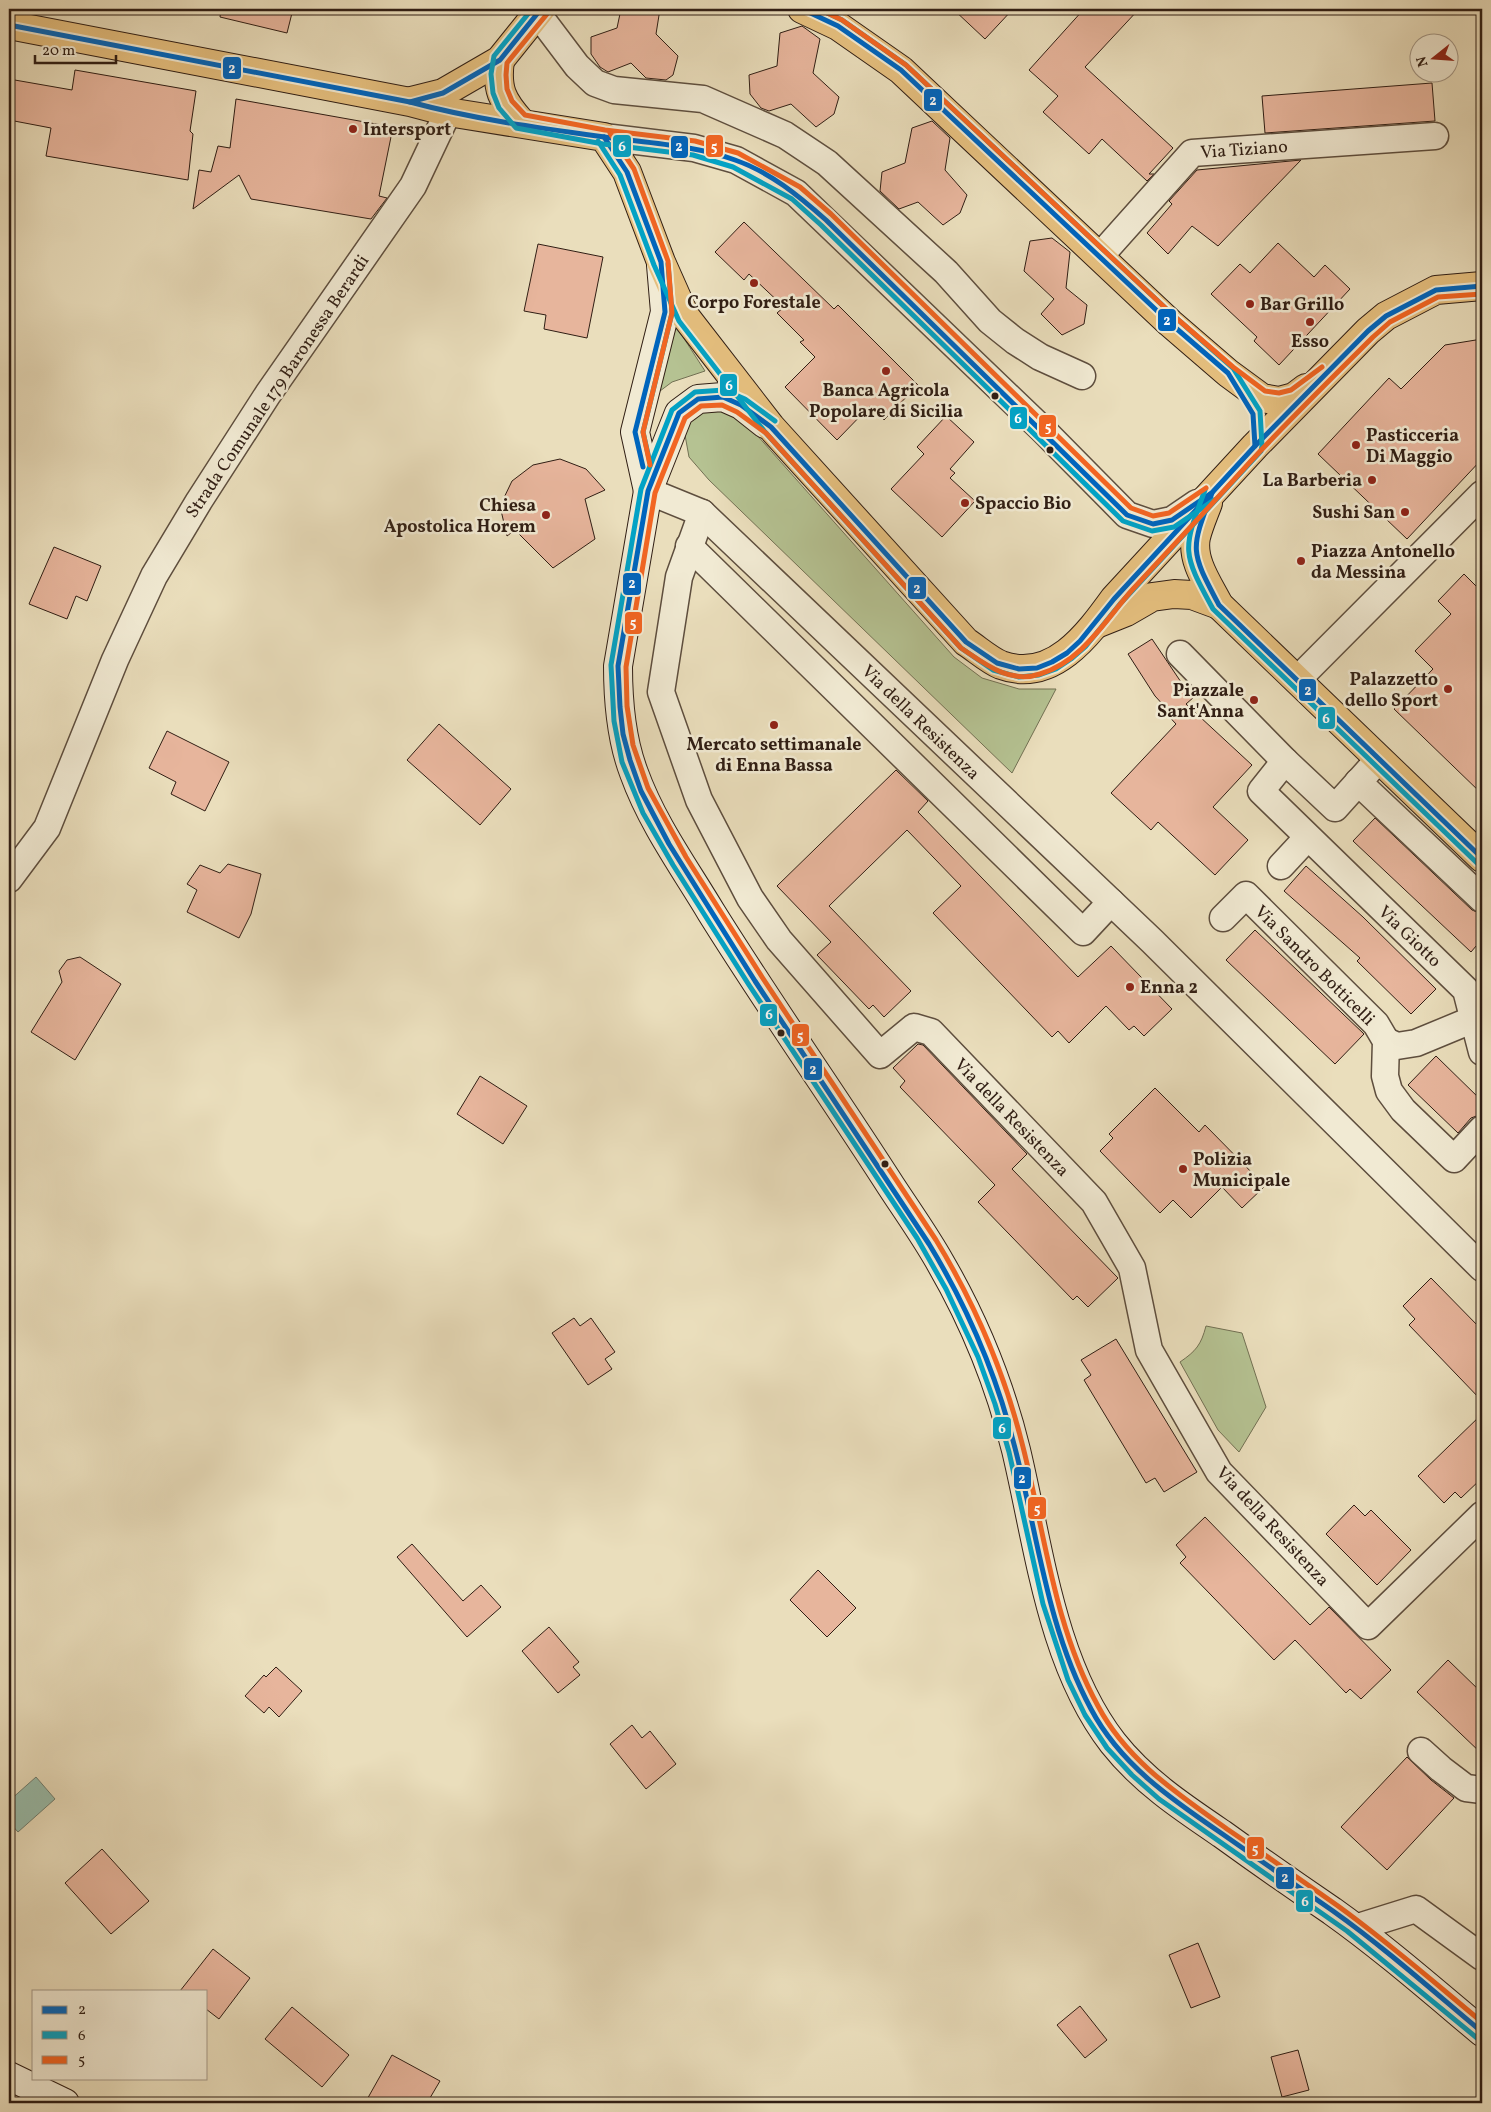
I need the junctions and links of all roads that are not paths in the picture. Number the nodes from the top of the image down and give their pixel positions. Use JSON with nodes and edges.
{"nodes":[{"id":1,"x":802,"y":9,"type":"edge"},
{"id":2,"x":539,"y":11,"type":"edge"},
{"id":3,"x":9,"y":25,"type":"edge"},
{"id":4,"x":500,"y":60,"type":"junction"},
{"id":5,"x":410,"y":102,"type":"junction"},
{"id":6,"x":448,"y":112,"type":"junction"},
{"id":7,"x":522,"y":122,"type":"junction"},
{"id":8,"x":1435,"y":136,"type":"dead end"},
{"id":9,"x":604,"y":137,"type":"junction"},
{"id":10,"x":1100,"y":256,"type":"junction"},
{"id":11,"x":661,"y":262,"type":"junction"},
{"id":12,"x":1482,"y":286,"type":"edge"},
{"id":13,"x":1330,"y":370,"type":"junction"},
{"id":14,"x":1228,"y":373,"type":"junction"},
{"id":15,"x":1082,"y":376,"type":"dead end"},
{"id":16,"x":771,"y":428,"type":"junction"},
{"id":17,"x":1255,"y":446,"type":"junction"},
{"id":18,"x":648,"y":491,"type":"junction"},
{"id":19,"x":1212,"y":492,"type":"junction"},
{"id":20,"x":1482,"y":494,"type":"edge"},
{"id":21,"x":702,"y":513,"type":"junction"},
{"id":22,"x":689,"y":546,"type":"junction"},
{"id":23,"x":1219,"y":605,"type":"junction"},
{"id":24,"x":1096,"y":624,"type":"junction"},
{"id":25,"x":1180,"y":654,"type":"dead end"},
{"id":26,"x":1297,"y":680,"type":"junction"},
{"id":27,"x":1379,"y":759,"type":"junction"},
{"id":28,"x":1285,"y":761,"type":"junction"},
{"id":29,"x":1358,"y":782,"type":"junction"},
{"id":30,"x":1307,"y":838,"type":"junction"},
{"id":31,"x":1482,"y":858,"type":"edge"},
{"id":32,"x":1281,"y":866,"type":"dead end"},
{"id":33,"x":9,"y":879,"type":"edge"},
{"id":34,"x":1482,"y":899,"type":"edge"},
{"id":35,"x":1111,"y":902,"type":"junction"},
{"id":36,"x":1223,"y":918,"type":"dead end"},
{"id":37,"x":1474,"y":1019,"type":"junction"},
{"id":38,"x":1386,"y":1041,"type":"junction"},
{"id":39,"x":1482,"y":1052,"type":"edge"},
{"id":40,"x":1482,"y":1129,"type":"edge"},
{"id":41,"x":1482,"y":1268,"type":"edge"},
{"id":42,"x":1482,"y":1515,"type":"edge"},
{"id":43,"x":1421,"y":1751,"type":"dead end"},
{"id":44,"x":1482,"y":1790,"type":"edge"},
{"id":45,"x":1355,"y":1928,"type":"junction"},
{"id":46,"x":1482,"y":1957,"type":"edge"},
{"id":47,"x":1482,"y":2032,"type":"edge"},
{"id":48,"x":9,"y":2076,"type":"edge"},
{"id":49,"x":65,"y":2103,"type":"edge"}],
"edges":[{"from":1,"to":10,"type":"main road"},
{"from":2,"to":4,"type":"main road"},
{"from":2,"to":15,"type":"street"},
{"from":3,"to":5,"type":"main road"},
{"from":4,"to":5,"type":"main road"},
{"from":4,"to":7,"type":"main road"},
{"from":5,"to":6,"type":"main road"},
{"from":6,"to":7,"type":"main road"},
{"from":6,"to":33,"type":"street","name":"Strada Comunale 179 Baronessa Berardi"},
{"from":7,"to":9,"type":"main road"},
{"from":8,"to":10,"type":"street","name":"Via Tiziano"},
{"from":9,"to":11,"type":"main road"},
{"from":9,"to":19,"type":"street"},
{"from":10,"to":14,"type":"main road"},
{"from":11,"to":16,"type":"main road"},
{"from":11,"to":18,"type":"main road"},
{"from":12,"to":13,"type":"main road"},
{"from":13,"to":14,"type":"main road"},
{"from":13,"to":17,"type":"main road"},
{"from":14,"to":17,"type":"main road"},
{"from":16,"to":18,"type":"main road"},
{"from":16,"to":24,"type":"main road"},
{"from":17,"to":19,"type":"main road"},
{"from":18,"to":21,"type":"street","name":"Via della Resistenza"},
{"from":18,"to":45,"type":"main road"},
{"from":19,"to":23,"type":"main road"},
{"from":19,"to":24,"type":"main road"},
{"from":20,"to":26,"type":"street"},
{"from":21,"to":22,"type":"street","name":"Via della Resistenza"},
{"from":21,"to":35,"type":"street","name":"Via della Resistenza"},
{"from":22,"to":35,"type":"street"},
{"from":22,"to":42,"type":"street","name":"Via della Resistenza"},
{"from":23,"to":24,"type":"main road"},
{"from":23,"to":26,"type":"main road"},
{"from":25,"to":28,"type":"street"},
{"from":26,"to":27,"type":"main road"},
{"from":27,"to":29,"type":"street"},
{"from":27,"to":31,"type":"main road"},
{"from":28,"to":29,"type":"street"},
{"from":28,"to":30,"type":"street","name":"Via Giotto"},
{"from":29,"to":34,"type":"street"},
{"from":30,"to":32,"type":"street"},
{"from":30,"to":37,"type":"street","name":"Via Giotto"},
{"from":35,"to":41,"type":"street","name":"Via della Resistenza"},
{"from":36,"to":38,"type":"street","name":"Via Sandro Botticelli"},
{"from":37,"to":38,"type":"street"},
{"from":37,"to":39,"type":"street","name":"Via Giotto"},
{"from":38,"to":40,"type":"street","name":"Via Sandro Botticelli"},
{"from":43,"to":44,"type":"street"},
{"from":45,"to":46,"type":"street"},
{"from":45,"to":47,"type":"main road"},
{"from":48,"to":49,"type":"main road"}]}
